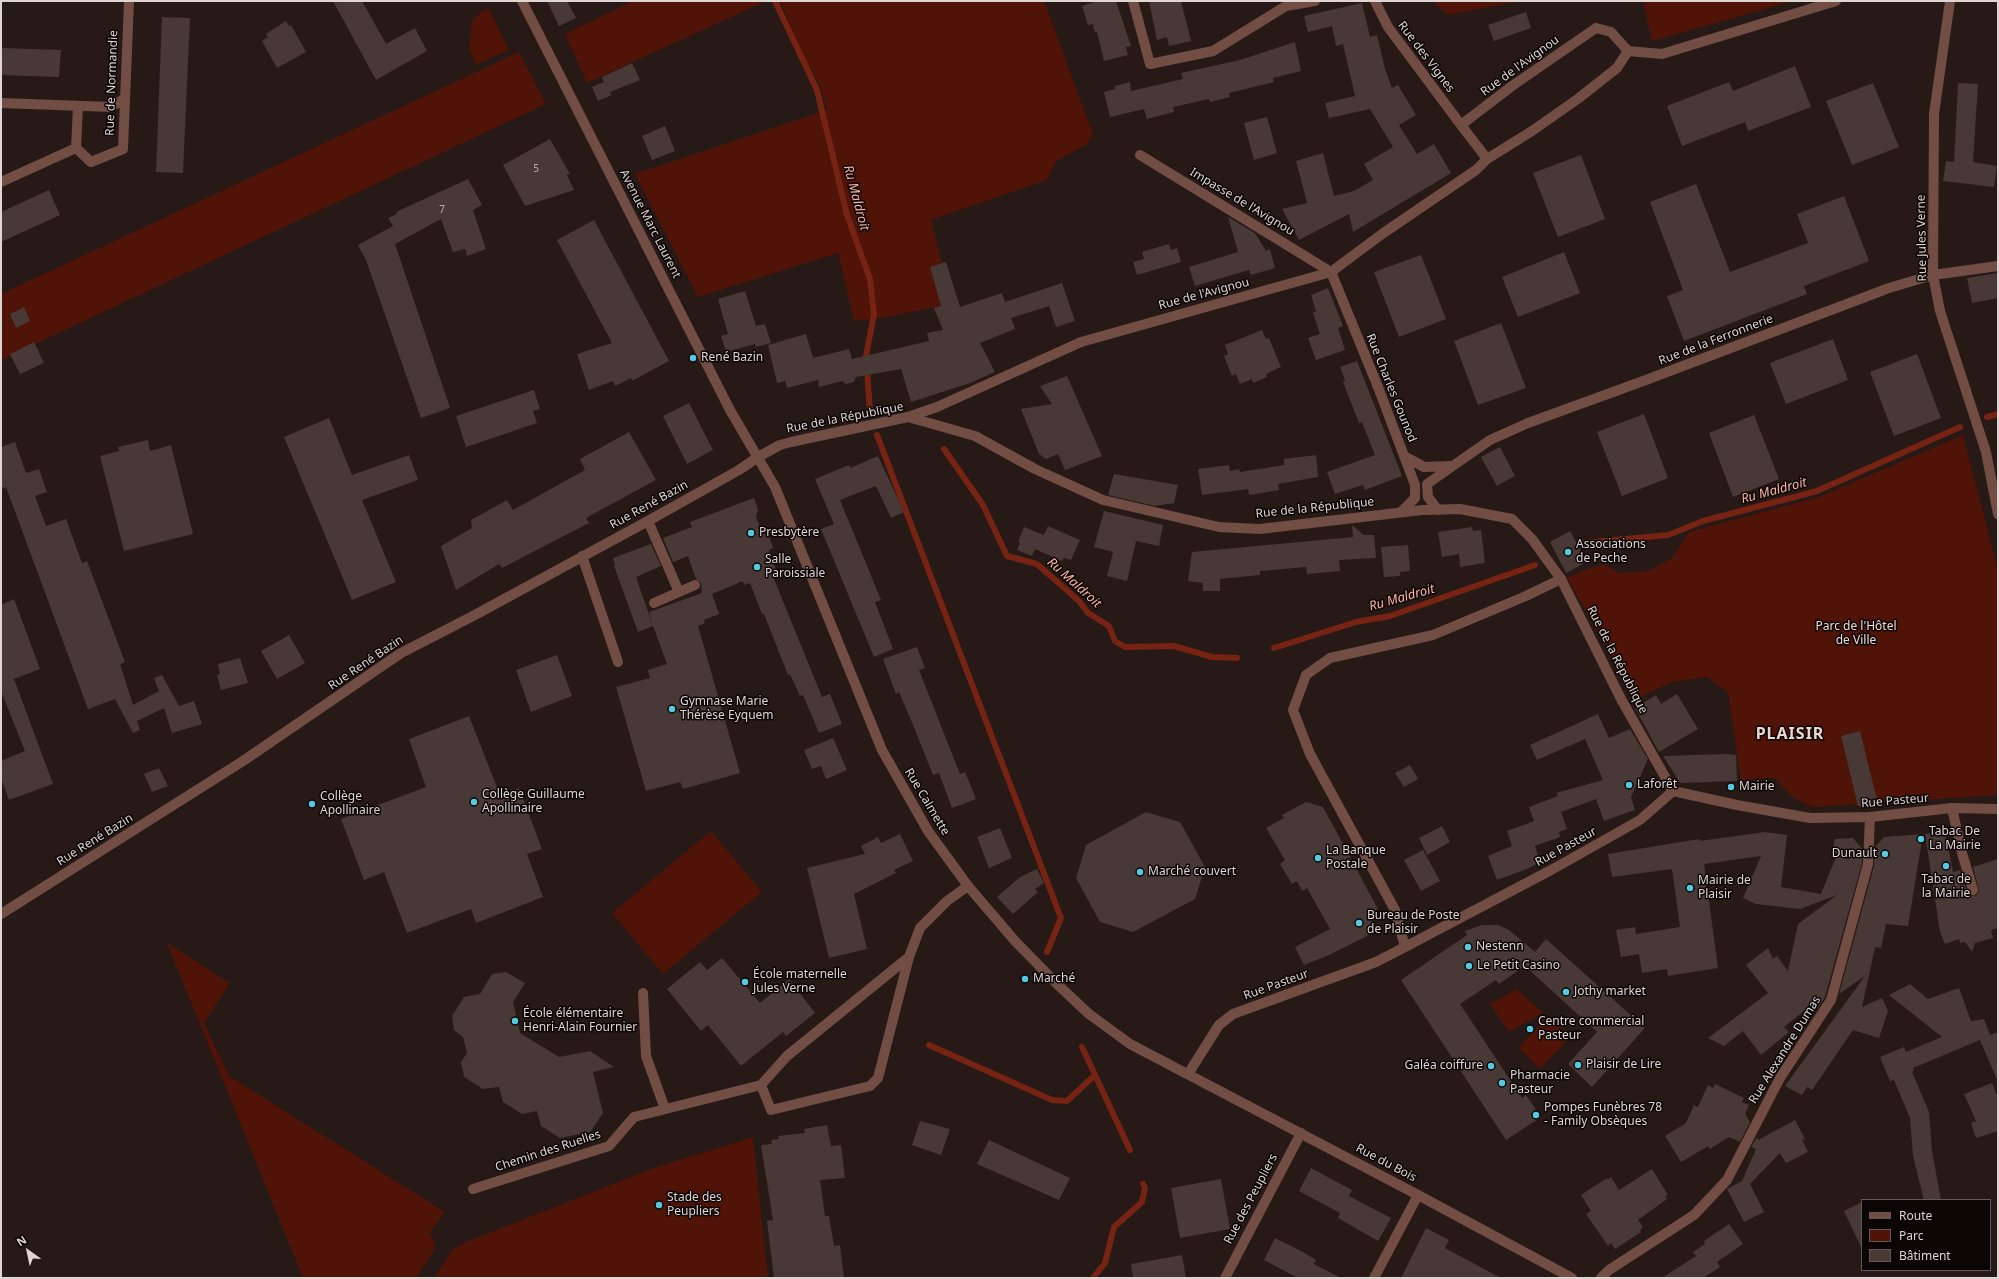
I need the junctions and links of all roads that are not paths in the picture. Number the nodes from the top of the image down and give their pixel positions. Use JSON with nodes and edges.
{"nodes":[{"id":1,"x":128,"y":1,"type":"edge"},
{"id":2,"x":522,"y":1,"type":"edge"},
{"id":3,"x":1133,"y":1,"type":"edge"},
{"id":4,"x":1315,"y":1,"type":"edge"},
{"id":5,"x":1375,"y":1,"type":"edge"},
{"id":6,"x":1836,"y":1,"type":"edge"},
{"id":7,"x":1950,"y":1,"type":"edge"},
{"id":8,"x":1628,"y":51,"type":"junction"},
{"id":9,"x":124,"y":98,"type":"junction"},
{"id":10,"x":1,"y":103,"type":"edge"},
{"id":11,"x":78,"y":106,"type":"junction"},
{"id":12,"x":1461,"y":125,"type":"junction"},
{"id":13,"x":76,"y":148,"type":"junction"},
{"id":14,"x":1140,"y":155,"type":"dead end"},
{"id":15,"x":1487,"y":159,"type":"junction"},
{"id":16,"x":1,"y":182,"type":"edge"},
{"id":17,"x":1998,"y":266,"type":"edge"},
{"id":18,"x":1331,"y":272,"type":"junction"},
{"id":19,"x":1933,"y":275,"type":"junction"},
{"id":20,"x":908,"y":417,"type":"junction"},
{"id":21,"x":1404,"y":456,"type":"junction"},
{"id":22,"x":758,"y":457,"type":"junction"},
{"id":23,"x":1453,"y":466,"type":"junction"},
{"id":24,"x":1438,"y":510,"type":"junction"},
{"id":25,"x":1402,"y":511,"type":"junction"},
{"id":26,"x":1998,"y":514,"type":"edge"},
{"id":27,"x":648,"y":521,"type":"junction"},
{"id":28,"x":582,"y":556,"type":"junction"},
{"id":29,"x":1561,"y":579,"type":"junction"},
{"id":30,"x":695,"y":585,"type":"dead end"},
{"id":31,"x":679,"y":592,"type":"junction"},
{"id":32,"x":654,"y":603,"type":"dead end"},
{"id":33,"x":618,"y":662,"type":"dead end"},
{"id":34,"x":1673,"y":790,"type":"junction"},
{"id":35,"x":1952,"y":808,"type":"junction"},
{"id":36,"x":1998,"y":809,"type":"edge"},
{"id":37,"x":1870,"y":818,"type":"junction"},
{"id":38,"x":968,"y":886,"type":"junction"},
{"id":39,"x":1973,"y":890,"type":"dead end"},
{"id":40,"x":1,"y":914,"type":"edge"},
{"id":41,"x":1405,"y":947,"type":"junction"},
{"id":42,"x":909,"y":957,"type":"junction"},
{"id":43,"x":643,"y":993,"type":"dead end"},
{"id":44,"x":1188,"y":1074,"type":"junction"},
{"id":45,"x":761,"y":1085,"type":"junction"},
{"id":46,"x":665,"y":1109,"type":"junction"},
{"id":47,"x":1301,"y":1133,"type":"junction"},
{"id":48,"x":473,"y":1189,"type":"dead end"},
{"id":49,"x":1418,"y":1195,"type":"junction"},
{"id":50,"x":1565,"y":1276,"type":"edge"},
{"id":51,"x":1225,"y":1278,"type":"edge"},
{"id":52,"x":1374,"y":1278,"type":"edge"},
{"id":53,"x":1602,"y":1278,"type":"edge"}],
"edges":[{"from":1,"to":9,"type":"street","name":"Rue de Normandie"},
{"from":2,"to":22,"type":"street","name":"Avenue Marc Laurent"},
{"from":3,"to":4,"type":"street"},
{"from":5,"to":12,"type":"street","name":"Rue des Vignes"},
{"from":6,"to":8,"type":"street"},
{"from":7,"to":19,"type":"street","name":"Rue Jules Verne"},
{"from":8,"to":12,"type":"street","name":"Rue de l'Avignou"},
{"from":8,"to":15,"type":"street","name":"Rue de l'Avignou"},
{"from":9,"to":11,"type":"street"},
{"from":9,"to":13,"type":"street","name":"Rue de Normandie"},
{"from":10,"to":11,"type":"street"},
{"from":11,"to":13,"type":"street"},
{"from":12,"to":15,"type":"street"},
{"from":13,"to":16,"type":"street"},
{"from":14,"to":18,"type":"street","name":"Impasse de l'Avignou"},
{"from":15,"to":18,"type":"street","name":"Rue de l'Avignou"},
{"from":17,"to":19,"type":"street","name":"Rue de la Ferronnerie"},
{"from":18,"to":20,"type":"street","name":"Rue de l'Avignou"},
{"from":18,"to":21,"type":"street","name":"Rue Charles Gounod"},
{"from":19,"to":23,"type":"street","name":"Rue de la Ferronnerie"},
{"from":19,"to":26,"type":"street","name":"Rue Jules Verne"},
{"from":20,"to":22,"type":"street","name":"Rue de la République"},
{"from":20,"to":25,"type":"street","name":"Rue de la République"},
{"from":21,"to":23,"type":"street"},
{"from":21,"to":25,"type":"street","name":"Rue Charles Gounod"},
{"from":22,"to":27,"type":"street","name":"Rue René Bazin"},
{"from":22,"to":38,"type":"street","name":"Rue Calmette"},
{"from":23,"to":24,"type":"street","name":"Rue de la Ferronnerie"},
{"from":24,"to":25,"type":"street","name":"Rue de la République"},
{"from":24,"to":29,"type":"street","name":"Rue de la République"},
{"from":27,"to":28,"type":"street","name":"Rue René Bazin"},
{"from":27,"to":31,"type":"street"},
{"from":28,"to":33,"type":"street"},
{"from":28,"to":40,"type":"street","name":"Rue René Bazin"},
{"from":29,"to":34,"type":"street","name":"Rue de la République"},
{"from":29,"to":41,"type":"street"},
{"from":30,"to":31,"type":"street"},
{"from":31,"to":32,"type":"street"},
{"from":34,"to":37,"type":"street","name":"Rue Pasteur"},
{"from":34,"to":41,"type":"street","name":"Rue Pasteur"},
{"from":35,"to":36,"type":"street","name":"Rue Pasteur"},
{"from":35,"to":37,"type":"street","name":"Rue Pasteur"},
{"from":35,"to":39,"type":"street"},
{"from":37,"to":53,"type":"street","name":"Rue Alexandre Dumas"},
{"from":38,"to":42,"type":"street"},
{"from":38,"to":44,"type":"street","name":"Rue Calmette"},
{"from":41,"to":44,"type":"street","name":"Rue Pasteur"},
{"from":42,"to":45,"type":"street"},
{"from":42,"to":45,"type":"street"},
{"from":43,"to":46,"type":"street"},
{"from":44,"to":47,"type":"street","name":"Rue du Bois"},
{"from":45,"to":46,"type":"street","name":"Chemin des Ruelles"},
{"from":46,"to":48,"type":"street","name":"Chemin des Ruelles"},
{"from":47,"to":49,"type":"street","name":"Rue du Bois"},
{"from":47,"to":51,"type":"street","name":"Rue des Peupliers"},
{"from":49,"to":50,"type":"street","name":"Rue du Bois"},
{"from":49,"to":52,"type":"street"}]}
